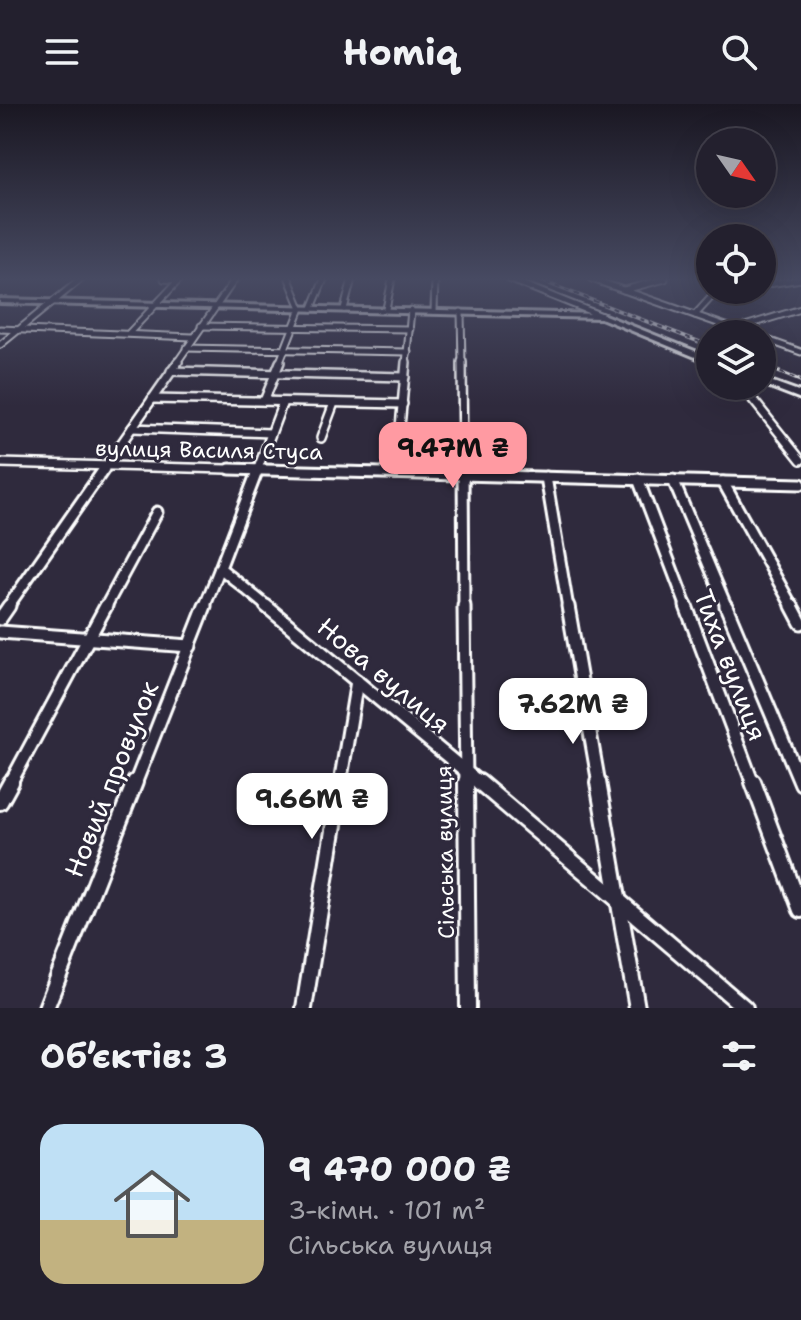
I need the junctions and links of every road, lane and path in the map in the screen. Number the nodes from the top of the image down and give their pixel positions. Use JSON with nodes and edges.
{"nodes":[{"id":1,"x":31,"y":321,"type":"edge"},
{"id":2,"x":140,"y":321,"type":"edge"},
{"id":3,"x":204,"y":321,"type":"edge"},
{"id":4,"x":298,"y":321,"type":"edge"},
{"id":5,"x":410,"y":321,"type":"edge"},
{"id":6,"x":461,"y":321,"type":"edge"},
{"id":7,"x":615,"y":321,"type":"edge"},
{"id":8,"x":201,"y":326,"type":"junction"},
{"id":9,"x":296,"y":327,"type":"junction"},
{"id":10,"x":0,"y":329,"type":"edge"},
{"id":11,"x":410,"y":329,"type":"junction"},
{"id":12,"x":20,"y":330,"type":"junction"},
{"id":13,"x":129,"y":333,"type":"junction"},
{"id":14,"x":193,"y":337,"type":"junction"},
{"id":15,"x":776,"y":343,"type":"edge"},
{"id":16,"x":0,"y":345,"type":"edge"},
{"id":17,"x":186,"y":348,"type":"junction"},
{"id":18,"x":286,"y":349,"type":"junction"},
{"id":19,"x":799,"y":350,"type":"edge"},
{"id":20,"x":408,"y":352,"type":"junction"},
{"id":21,"x":696,"y":354,"type":"edge"},
{"id":22,"x":171,"y":371,"type":"junction"},
{"id":23,"x":276,"y":374,"type":"junction"},
{"id":24,"x":405,"y":377,"type":"junction"},
{"id":25,"x":776,"y":386,"type":"edge"},
{"id":26,"x":801,"y":396,"type":"edge"},
{"id":27,"x":152,"y":399,"type":"junction"},
{"id":28,"x":753,"y":400,"type":"edge"},
{"id":29,"x":264,"y":401,"type":"junction"},
{"id":30,"x":283,"y":402,"type":"junction"},
{"id":31,"x":334,"y":403,"type":"junction"},
{"id":32,"x":403,"y":404,"type":"junction"},
{"id":33,"x":132,"y":428,"type":"junction"},
{"id":34,"x":271,"y":433,"type":"junction"},
{"id":35,"x":321,"y":438,"type":"dead end"},
{"id":36,"x":801,"y":460,"type":"edge"},
{"id":37,"x":0,"y":463,"type":"edge"},
{"id":38,"x":107,"y":465,"type":"junction"},
{"id":39,"x":258,"y":469,"type":"junction"},
{"id":40,"x":396,"y":473,"type":"junction"},
{"id":41,"x":463,"y":475,"type":"junction"},
{"id":42,"x":546,"y":477,"type":"junction"},
{"id":43,"x":638,"y":479,"type":"junction"},
{"id":44,"x":673,"y":480,"type":"junction"},
{"id":45,"x":723,"y":482,"type":"junction"},
{"id":46,"x":801,"y":484,"type":"edge"},
{"id":47,"x":157,"y":512,"type":"dead end"},
{"id":48,"x":220,"y":568,"type":"junction"},
{"id":49,"x":0,"y":619,"type":"edge"},
{"id":50,"x":801,"y":623,"type":"edge"},
{"id":51,"x":0,"y":632,"type":"edge"},
{"id":52,"x":91,"y":638,"type":"junction"},
{"id":53,"x":190,"y":646,"type":"junction"},
{"id":54,"x":357,"y":681,"type":"junction"},
{"id":55,"x":464,"y":769,"type":"junction"},
{"id":56,"x":801,"y":784,"type":"edge"},
{"id":57,"x":0,"y":802,"type":"edge"},
{"id":58,"x":617,"y":897,"type":"junction"},
{"id":59,"x":801,"y":910,"type":"edge"},
{"id":60,"x":46,"y":1008,"type":"edge"},
{"id":61,"x":304,"y":1008,"type":"edge"},
{"id":62,"x":468,"y":1008,"type":"edge"},
{"id":63,"x":637,"y":1008,"type":"edge"},
{"id":64,"x":745,"y":1008,"type":"edge"}],
"edges":[{"from":1,"to":12,"type":"street"},
{"from":2,"to":13,"type":"street"},
{"from":3,"to":8,"type":"street"},
{"from":4,"to":9,"type":"street"},
{"from":5,"to":11,"type":"street"},
{"from":6,"to":41,"type":"street","name":"Сільська вулиця"},
{"from":7,"to":21,"type":"main road"},
{"from":8,"to":9,"type":"street"},
{"from":8,"to":14,"type":"street"},
{"from":9,"to":11,"type":"street"},
{"from":9,"to":18,"type":"street"},
{"from":10,"to":12,"type":"street"},
{"from":11,"to":20,"type":"street"},
{"from":12,"to":13,"type":"street"},
{"from":12,"to":16,"type":"street"},
{"from":13,"to":14,"type":"street"},
{"from":14,"to":17,"type":"street"},
{"from":15,"to":19,"type":"street"},
{"from":17,"to":18,"type":"street"},
{"from":17,"to":22,"type":"street"},
{"from":18,"to":20,"type":"street"},
{"from":18,"to":23,"type":"street"},
{"from":20,"to":24,"type":"street"},
{"from":22,"to":23,"type":"street"},
{"from":22,"to":27,"type":"street"},
{"from":23,"to":24,"type":"street"},
{"from":23,"to":29,"type":"street"},
{"from":24,"to":32,"type":"street"},
{"from":25,"to":26,"type":"main road"},
{"from":27,"to":29,"type":"street"},
{"from":27,"to":33,"type":"street"},
{"from":28,"to":36,"type":"street"},
{"from":29,"to":30,"type":"street"},
{"from":30,"to":31,"type":"street"},
{"from":30,"to":34,"type":"street"},
{"from":31,"to":32,"type":"street"},
{"from":31,"to":35,"type":"street"},
{"from":32,"to":40,"type":"street"},
{"from":33,"to":34,"type":"street"},
{"from":33,"to":38,"type":"street"},
{"from":34,"to":39,"type":"street"},
{"from":37,"to":38,"type":"street","name":"вулиця Василя Стуса"},
{"from":38,"to":39,"type":"street","name":"вулиця Василя Стуса"},
{"from":38,"to":49,"type":"street"},
{"from":39,"to":40,"type":"street","name":"вулиця Василя Стуса"},
{"from":39,"to":48,"type":"street"},
{"from":40,"to":41,"type":"street","name":"вулиця Василя Стуса"},
{"from":41,"to":42,"type":"street","name":"вулиця Василя Стуса"},
{"from":41,"to":55,"type":"street","name":"Сільська вулиця"},
{"from":42,"to":43,"type":"street","name":"вулиця Василя Стуса"},
{"from":42,"to":58,"type":"street"},
{"from":43,"to":44,"type":"street","name":"вулиця Василя Стуса"},
{"from":43,"to":59,"type":"street","name":"Тиха вулиця"},
{"from":44,"to":45,"type":"street","name":"вулиця Василя Стуса"},
{"from":44,"to":56,"type":"street"},
{"from":45,"to":46,"type":"street","name":"вулиця Василя Стуса"},
{"from":45,"to":50,"type":"street"},
{"from":47,"to":52,"type":"street"},
{"from":48,"to":53,"type":"street","name":"Новий провулок"},
{"from":48,"to":54,"type":"street","name":"Нова вулиця"},
{"from":51,"to":52,"type":"street"},
{"from":52,"to":53,"type":"street"},
{"from":52,"to":57,"type":"street"},
{"from":53,"to":60,"type":"street","name":"Новий провулок"},
{"from":54,"to":55,"type":"street","name":"Нова вулиця"},
{"from":54,"to":61,"type":"street"},
{"from":55,"to":58,"type":"street","name":"Нова вулиця"},
{"from":55,"to":62,"type":"street","name":"Сільська вулиця"},
{"from":58,"to":63,"type":"street"},
{"from":58,"to":64,"type":"street","name":"Нова вулиця"}]}
